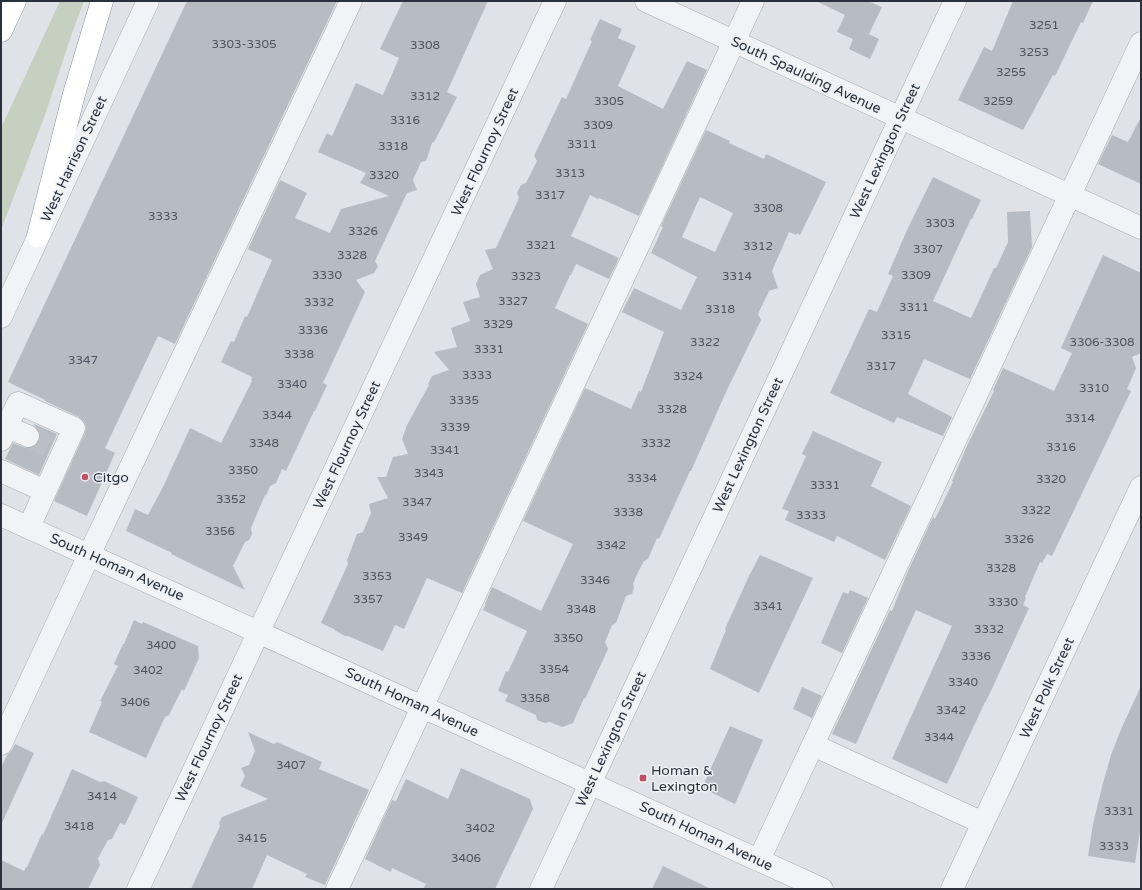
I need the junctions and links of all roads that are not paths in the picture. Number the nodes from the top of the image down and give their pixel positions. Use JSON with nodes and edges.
{"nodes":[{"id":1,"x":15,"y":1,"type":"edge"},
{"id":2,"x":102,"y":1,"type":"edge"},
{"id":3,"x":148,"y":1,"type":"edge"},
{"id":4,"x":351,"y":1,"type":"edge"},
{"id":5,"x":555,"y":1,"type":"edge"},
{"id":6,"x":646,"y":1,"type":"edge"},
{"id":7,"x":753,"y":1,"type":"edge"},
{"id":8,"x":955,"y":1,"type":"edge"},
{"id":9,"x":1,"y":31,"type":"edge"},
{"id":10,"x":734,"y":41,"type":"junction"},
{"id":11,"x":1141,"y":43,"type":"edge"},
{"id":12,"x":901,"y":118,"type":"junction"},
{"id":13,"x":1070,"y":195,"type":"junction"},
{"id":14,"x":1141,"y":228,"type":"edge"},
{"id":15,"x":38,"y":236,"type":"junction"},
{"id":16,"x":1,"y":317,"type":"edge"},
{"id":17,"x":3,"y":431,"type":"edge"},
{"id":18,"x":28,"y":436,"type":"tunnel mouth"},
{"id":19,"x":1,"y":471,"type":"edge"},
{"id":20,"x":1141,"y":487,"type":"edge"},
{"id":21,"x":45,"y":491,"type":"junction"},
{"id":22,"x":1,"y":515,"type":"edge"},
{"id":23,"x":29,"y":528,"type":"junction"},
{"id":24,"x":89,"y":555,"type":"junction"},
{"id":25,"x":259,"y":632,"type":"junction"},
{"id":26,"x":423,"y":707,"type":"junction"},
{"id":27,"x":1,"y":744,"type":"edge"},
{"id":28,"x":813,"y":745,"type":"junction"},
{"id":29,"x":590,"y":783,"type":"junction"},
{"id":30,"x":983,"y":823,"type":"junction"},
{"id":31,"x":759,"y":860,"type":"junction"},
{"id":32,"x":138,"y":889,"type":"edge"},
{"id":33,"x":337,"y":889,"type":"edge"},
{"id":34,"x":541,"y":889,"type":"edge"},
{"id":35,"x":822,"y":889,"type":"edge"},
{"id":36,"x":952,"y":889,"type":"edge"}],
"edges":[{"from":1,"to":9,"type":"highway"},
{"from":2,"to":15,"type":"highway"},
{"from":3,"to":15,"type":"street","name":"West Harrison Street"},
{"from":4,"to":24,"type":"street"},
{"from":5,"to":25,"type":"street","name":"West Flournoy Street"},
{"from":6,"to":10,"type":"street","name":"South Spaulding Avenue"},
{"from":7,"to":10,"type":"street"},
{"from":8,"to":12,"type":"street","name":"West Lexington Street"},
{"from":10,"to":12,"type":"street","name":"South Spaulding Avenue"},
{"from":10,"to":26,"type":"street"},
{"from":11,"to":13,"type":"street"},
{"from":12,"to":13,"type":"street","name":"South Spaulding Avenue"},
{"from":12,"to":29,"type":"street","name":"West Lexington Street"},
{"from":13,"to":14,"type":"street","name":"South Spaulding Avenue"},
{"from":13,"to":28,"type":"street"},
{"from":15,"to":16,"type":"street","name":"West Harrison Street"},
{"from":17,"to":18,"type":"street"},
{"from":17,"to":21,"type":"street"},
{"from":19,"to":21,"type":"street"},
{"from":20,"to":30,"type":"street","name":"West Polk Street"},
{"from":21,"to":23,"type":"street"},
{"from":22,"to":23,"type":"street","name":"South Homan Avenue"},
{"from":23,"to":24,"type":"street","name":"South Homan Avenue"},
{"from":24,"to":25,"type":"street","name":"South Homan Avenue"},
{"from":24,"to":27,"type":"street"},
{"from":25,"to":26,"type":"street","name":"South Homan Avenue"},
{"from":25,"to":32,"type":"street","name":"West Flournoy Street"},
{"from":26,"to":29,"type":"street","name":"South Homan Avenue"},
{"from":26,"to":33,"type":"street"},
{"from":28,"to":30,"type":"street"},
{"from":28,"to":31,"type":"street"},
{"from":29,"to":31,"type":"street","name":"South Homan Avenue"},
{"from":29,"to":34,"type":"street","name":"West Lexington Street"},
{"from":30,"to":36,"type":"street","name":"West Polk Street"},
{"from":31,"to":35,"type":"street","name":"South Homan Avenue"}]}
